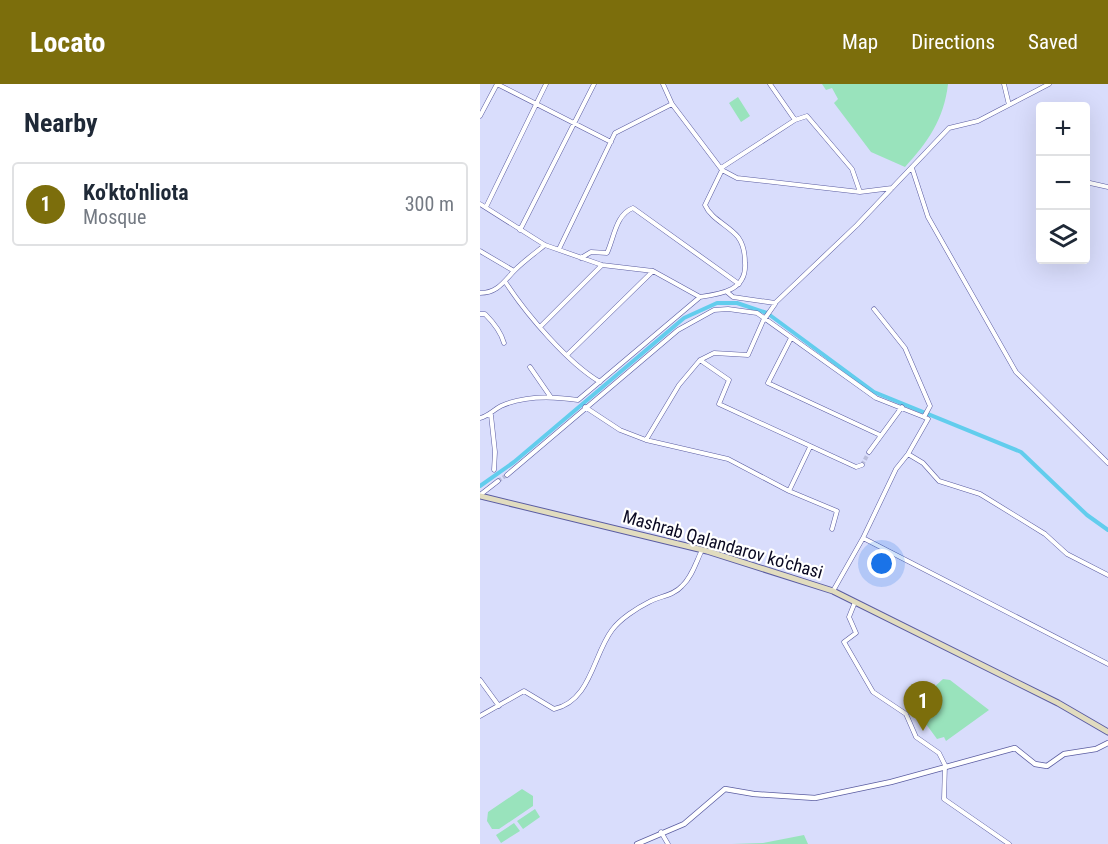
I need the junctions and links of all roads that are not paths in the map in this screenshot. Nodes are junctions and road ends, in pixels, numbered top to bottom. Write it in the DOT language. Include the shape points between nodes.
graph roads {
  1 [pos="497,84"];
  2 [pos="546,84"];
  3 [pos="594,84"];
  4 [pos="663,84"];
  5 [pos="1049,84"];
  6 [pos="773,85"];
  7 [pos="1005,85"];
  8 [pos="536,104"];
  9 [pos="672,104"];
  10 [pos="1009,105"];
  11 [pos="480,116"];
  12 [pos="795,120"];
  13 [pos="574,123"];
  14 [pos="611,142"];
  15 [pos="912,168"];
  16 [pos="721,169"];
  17 [pos="1090,183"];
  18 [pos="893,188"];
  19 [pos="1108,188"];
  20 [pos="860,192"];
  21 [pos="480,204"];
  22 [pos="486,207"];
  23 [pos="520,230"];
  24 [pos="545,245"];
  25 [pos="559,249"];
  26 [pos="480,251"];
  27 [pos="581,258"];
  28 [pos="602,265"];
  29 [pos="514,271"];
  30 [pos="653,271"];
  31 [pos="506,284"];
  32 [pos="739,284"];
  33 [pos="727,292"];
  34 [pos="480,293"];
  35 [pos="700,297"];
  36 [pos="775,304"];
  37 [pos="874,309"];
  38 [pos="480,314"];
  39 [pos="765,317"];
  40 [pos="540,327"];
  41 [pos="791,338"];
  42 [pos="504,343"];
  43 [pos="568,354"];
  44 [pos="700,360"];
  45 [pos="530,367"];
  46 [pos="600,382"];
  47 [pos="550,396"];
  48 [pos="585,407"];
  49 [pos="902,407"];
  50 [pos="490,415"];
  51 [pos="924,416"];
  52 [pos="480,418"];
  53 [pos="880,435"];
  54 [pos="646,440"];
  55 [pos="810,447"];
  56 [pos="868,452"];
  57 [pos="908,454"];
  58 [pos="1108,463"];
  59 [pos="862,465"];
  60 [pos="494,470"];
  61 [pos="507,475"];
  62 [pos="498,481"];
  63 [pos="789,491"];
  64 [pos="480,495"];
  65 [pos="832,529"];
  66 [pos="863,538"];
  67 [pos="702,550"];
  68 [pos="1108,575"];
  69 [pos="833,591"];
  70 [pos="856,602"];
  71 [pos="1108,664"];
  72 [pos="480,680"];
  73 [pos="499,706"];
  74 [pos="480,716"];
  75 [pos="1108,732"];
  76 [pos="1108,743"];
  77 [pos="945,765"];
  78 [pos="661,832"];
  79 [pos="637,844"];
  80 [pos="668,844"];
  81 [pos="1009,844"];
  1 -- 8 [label="street"];
  1 -- 11 [label="street"];
  2 -- 8 [label="street"];
  3 -- 13 [label="street"];
  4 -- 9 [label="street"];
  5 -- 10 [label="street"];
  6 -- 12 [label="street"];
  7 -- 10 [label="street"];
  8 -- 13 [label="street"];
  8 -- 22 [label="street"];
  9 -- 14 [label="street" via="615,133"];
  9 -- 16 [label="street"];
  10 -- 15 [label="street" via="978,121 951,127"];
  12 -- 16 [label="street"];
  12 -- 20 [label="street" via="807,116 852,169"];
  13 -- 14 [label="street"];
  13 -- 23 [label="street"];
  14 -- 25 [label="street"];
  15 -- 18 [label="street"];
  15 -- 58 [label="street" via="928,217 1016,372"];
  16 -- 20 [label="street" via="737,178"];
  16 -- 32 [label="street" via="705,205 739,238 744,249 746,271"];
  17 -- 19 [label="street"];
  18 -- 20 [label="street"];
  18 -- 36 [label="street"];
  21 -- 22 [label="street"];
  22 -- 23 [label="street"];
  23 -- 24 [label="street"];
  24 -- 25 [label="street"];
  24 -- 29 [label="street"];
  25 -- 27 [label="street"];
  26 -- 29 [label="street"];
  27 -- 28 [label="street"];
  27 -- 32 [label="street" via="591,252 607,253 622,215 633,208"];
  28 -- 30 [label="street"];
  28 -- 40 [label="street"];
  29 -- 31 [label="street"];
  30 -- 35 [label="street"];
  30 -- 43 [label="street"];
  31 -- 34 [label="street"];
  31 -- 40 [label="street"];
  32 -- 33 [label="street"];
  33 -- 35 [label="street"];
  33 -- 36 [label="street" via="733,297"];
  35 -- 46 [label="street"];
  36 -- 39 [label="street"];
  37 -- 51 [label="street" via="905,348 930,406"];
  38 -- 42 [label="street" via="486,314"];
  39 -- 41 [label="street"];
  39 -- 44 [label="street" via="748,355 714,353"];
  39 -- 48 [label="street" via="721,309 696,319"];
  40 -- 43 [label="street"];
  41 -- 49 [label="street" via="876,398"];
  41 -- 53 [label="street" via="768,383"];
  43 -- 46 [label="street" via="580,370"];
  44 -- 54 [label="street" via="683,379"];
  44 -- 55 [label="street" via="729,380 720,406"];
  45 -- 47 [label="street"];
  46 -- 47 [label="street" via="578,400"];
  47 -- 50 [label="street" via="500,407"];
  48 -- 54 [label="street" via="620,430"];
  48 -- 61 [label="street"];
  49 -- 51 [label="street"];
  49 -- 53 [label="street"];
  50 -- 52 [label="street"];
  50 -- 60 [label="street"];
  51 -- 57 [label="street" via="928,419"];
  53 -- 56 [label="street"];
  54 -- 63 [label="street" via="728,459"];
  55 -- 59 [label="street" via="856,467"];
  55 -- 63 [label="street"];
  57 -- 66 [label="street" via="896,470"];
  57 -- 68 [label="street" via="923,463 939,481 980,494 1045,534 1067,554"];
  62 -- 64 [label="street"];
  63 -- 65 [label="street" via="837,511"];
  64 -- 67 [label="main road, Mashrab Qalandarov ko'chasi"];
  66 -- 69 [label="street"];
  66 -- 71 [label="street"];
  67 -- 69 [label="main road, Mashrab Qalandarov ko'chasi"];
  67 -- 73 [label="street" via="684,585 644,605 612,631 592,675 569,702 554,709 524,691"];
  69 -- 70 [label="main road, Mashrab Qalandarov ko'chasi"];
  70 -- 75 [label="main road, Mashrab Qalandarov ko'chasi"];
  70 -- 77 [label="street" via="849,617 856,633 844,640 844,645 873,692 906,714 916,737 939,753"];
  72 -- 73 [label="street"];
  73 -- 74 [label="street"];
  76 -- 77 [label="street" via="1064,754 1047,766 1035,764 1015,748"];
  77 -- 78 [label="street" via="891,782 815,798 725,789 684,824"];
  77 -- 81 [label="street" via="942,797"];
  78 -- 79 [label="street"];
  78 -- 80 [label="street"];
}
